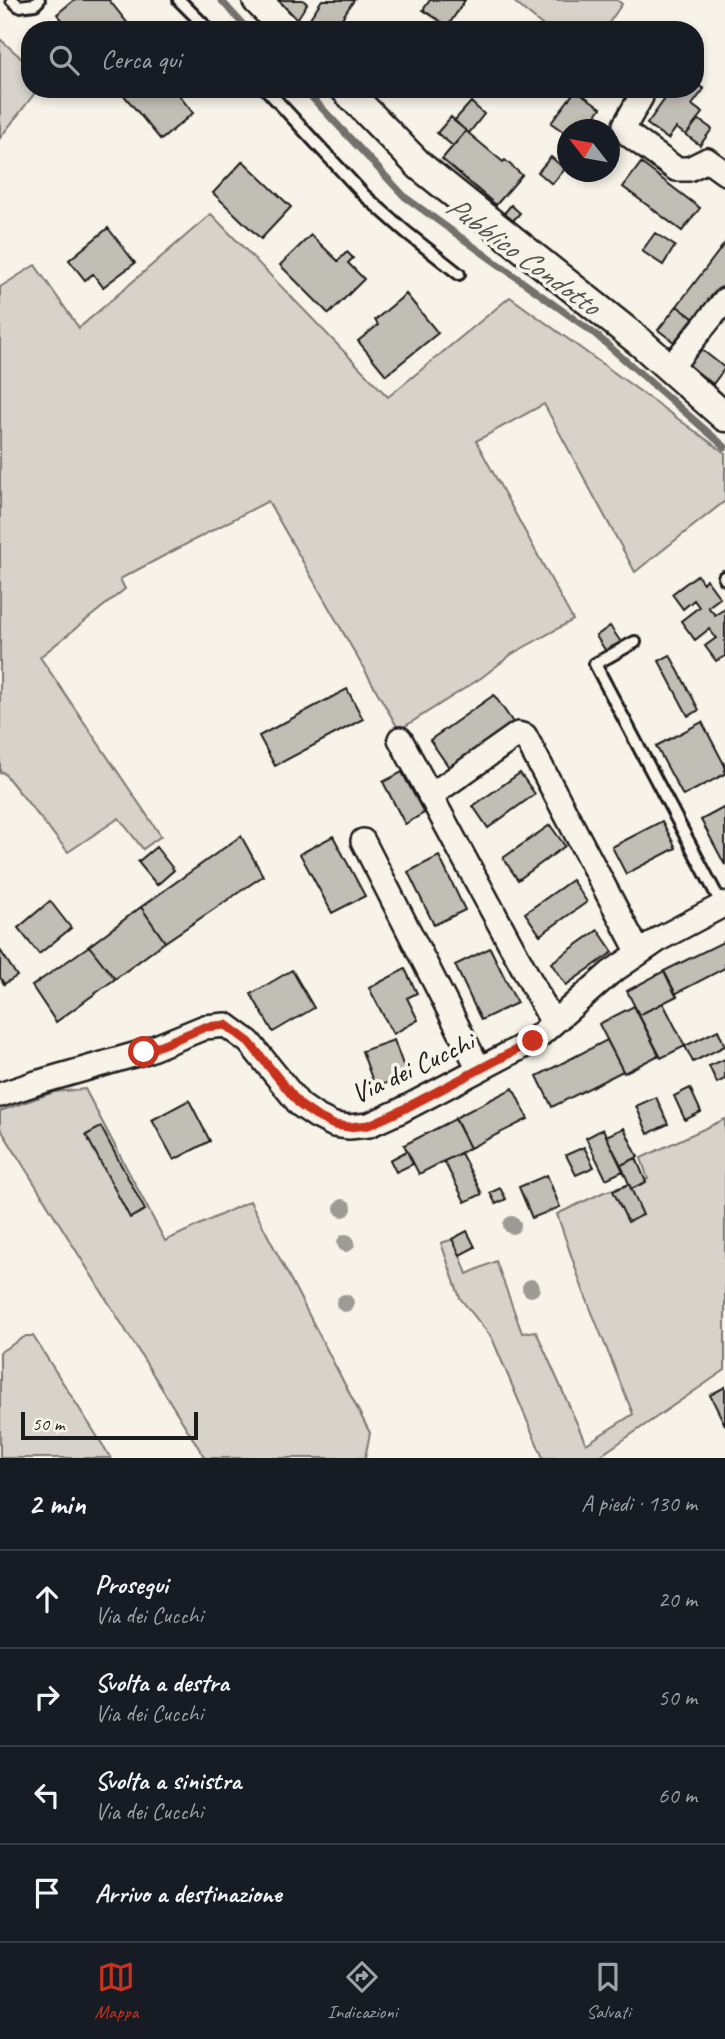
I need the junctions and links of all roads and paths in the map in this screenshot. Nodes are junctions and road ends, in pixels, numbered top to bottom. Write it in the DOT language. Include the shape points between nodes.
graph roads {
  1 [pos="12,0"];
  2 [pos="38,0"];
  3 [pos="179,0"];
  4 [pos="257,0"];
  5 [pos="200,21"];
  6 [pos="277,21"];
  7 [pos="274,98"];
  8 [pos="354,98"];
  9 [pos="641,98"];
  10 [pos="725,173"];
  11 [pos="460,274"];
  12 [pos="725,300"];
  13 [pos="670,368"];
  14 [pos="725,417"];
  15 [pos="635,642"];
  16 [pos="400,739"];
  17 [pos="430,796"];
  18 [pos="363,841"];
  19 [pos="723,905"];
  20 [pos="639,953"];
  21 [pos="552,1023"];
  22 [pos="479,1069"];
  23 [pos="0,1095"];
  1 -- 2 [label="lane" via="19,6"];
  3 -- 5 [label="lane"];
  4 -- 6 [label="street"];
  7 -- 11 [label="lane" via="363,195"];
  8 -- 13 [label="street" via="420,166"];
  9 -- 10 [label="street" via="625,125 629,135 676,169 689,169 707,160"];
  12 -- 13 [label="street"];
  13 -- 14 [label="street"];
  15 -- 19 [label="lane" via="595,664"];
  16 -- 17 [label="street"];
  17 -- 20 [label="street" via="517,734 525,736"];
  17 -- 21 [label="street"];
  18 -- 22 [label="street"];
  19 -- 20 [label="street, Via dei Cucchi"];
  20 -- 21 [label="street, Via dei Cucchi"];
  21 -- 22 [label="street, Via dei Cucchi" via="533,1041"];
  22 -- 23 [label="street, Via dei Cucchi" via="369,1125 334,1125 300,1105 249,1042 226,1025 205,1027 144,1052"];
}
